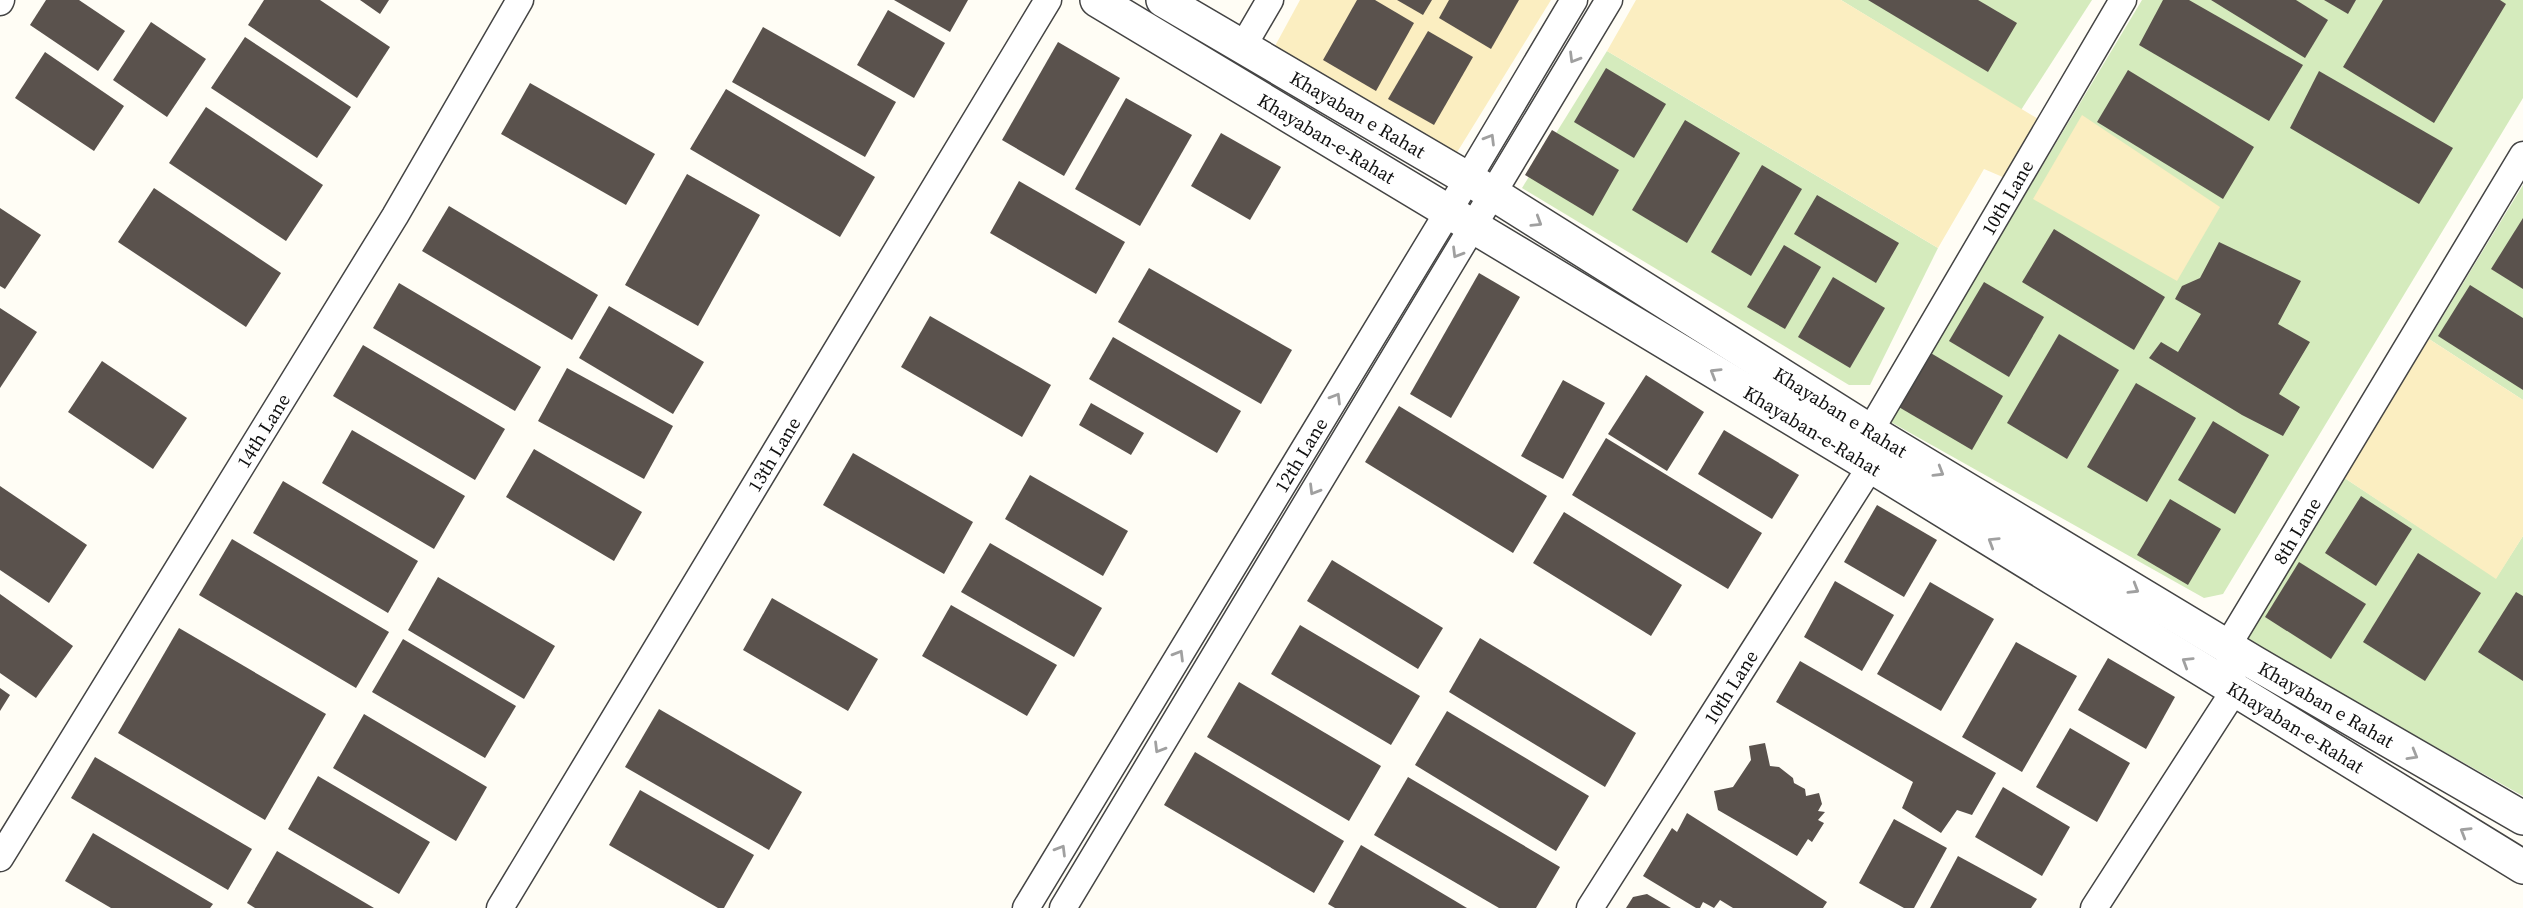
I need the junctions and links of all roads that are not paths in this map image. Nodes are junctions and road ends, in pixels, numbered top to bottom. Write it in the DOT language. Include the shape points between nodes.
graph roads {
  1 [pos="520,0"];
  2 [pos="1048,0"];
  3 [pos="1097,0"];
  4 [pos="1163,0"];
  5 [pos="1270,0"];
  6 [pos="1574,0"];
  7 [pos="1609,0"];
  8 [pos="2123,0"];
  9 [pos="1242,48"];
  10 [pos="2523,155"];
  11 [pos="1479,187"];
  12 [pos="1461,219"];
  13 [pos="1870,430"];
  14 [pos="1871,466"];
  15 [pos="2228,645"];
  16 [pos="2234,691"];
  17 [pos="2523,818"];
  18 [pos="0,858"];
  19 [pos="2523,867"];
  20 [pos="500,908"];
  21 [pos="1026,908"];
  22 [pos="1063,908"];
  23 [pos="1590,908"];
  24 [pos="2094,908"];
  1 -- 18 [label="street, 14th Lane" via="395,216"];
  2 -- 20 [label="street, 13th Lane"];
  3 -- 12 [label="street, Khayaban-e-Rahat"];
  4 -- 9 [label="street, Khayaban e Rahat"];
  5 -- 9 [label="street"];
  11 -- 6 [label="street, 12th Lane, one-way"];
  7 -- 11 [label="street, 12th Lane, one-way"];
  8 -- 13 [label="street, 10th Lane"];
  9 -- 11 [label="street, Khayaban e Rahat"];
  10 -- 15 [label="street, 8th Lane"];
  11 -- 12 [label="street, 12th Lane"];
  11 -- 13 [label="street, Khayaban e Rahat, one-way"];
  14 -- 12 [label="street, Khayaban-e-Rahat, one-way"];
  21 -- 12 [label="street, 12th Lane, one-way"];
  12 -- 22 [label="street, 12th Lane, one-way"];
  13 -- 15 [label="street, Khayaban e Rahat, one-way"];
  16 -- 14 [label="street, Khayaban-e-Rahat, one-way"];
  14 -- 23 [label="street, 10th Lane"];
  15 -- 16 [label="street"];
  15 -- 17 [label="street, Khayaban e Rahat, one-way"];
  19 -- 16 [label="street, Khayaban-e-Rahat, one-way"];
  16 -- 24 [label="street"];
}
